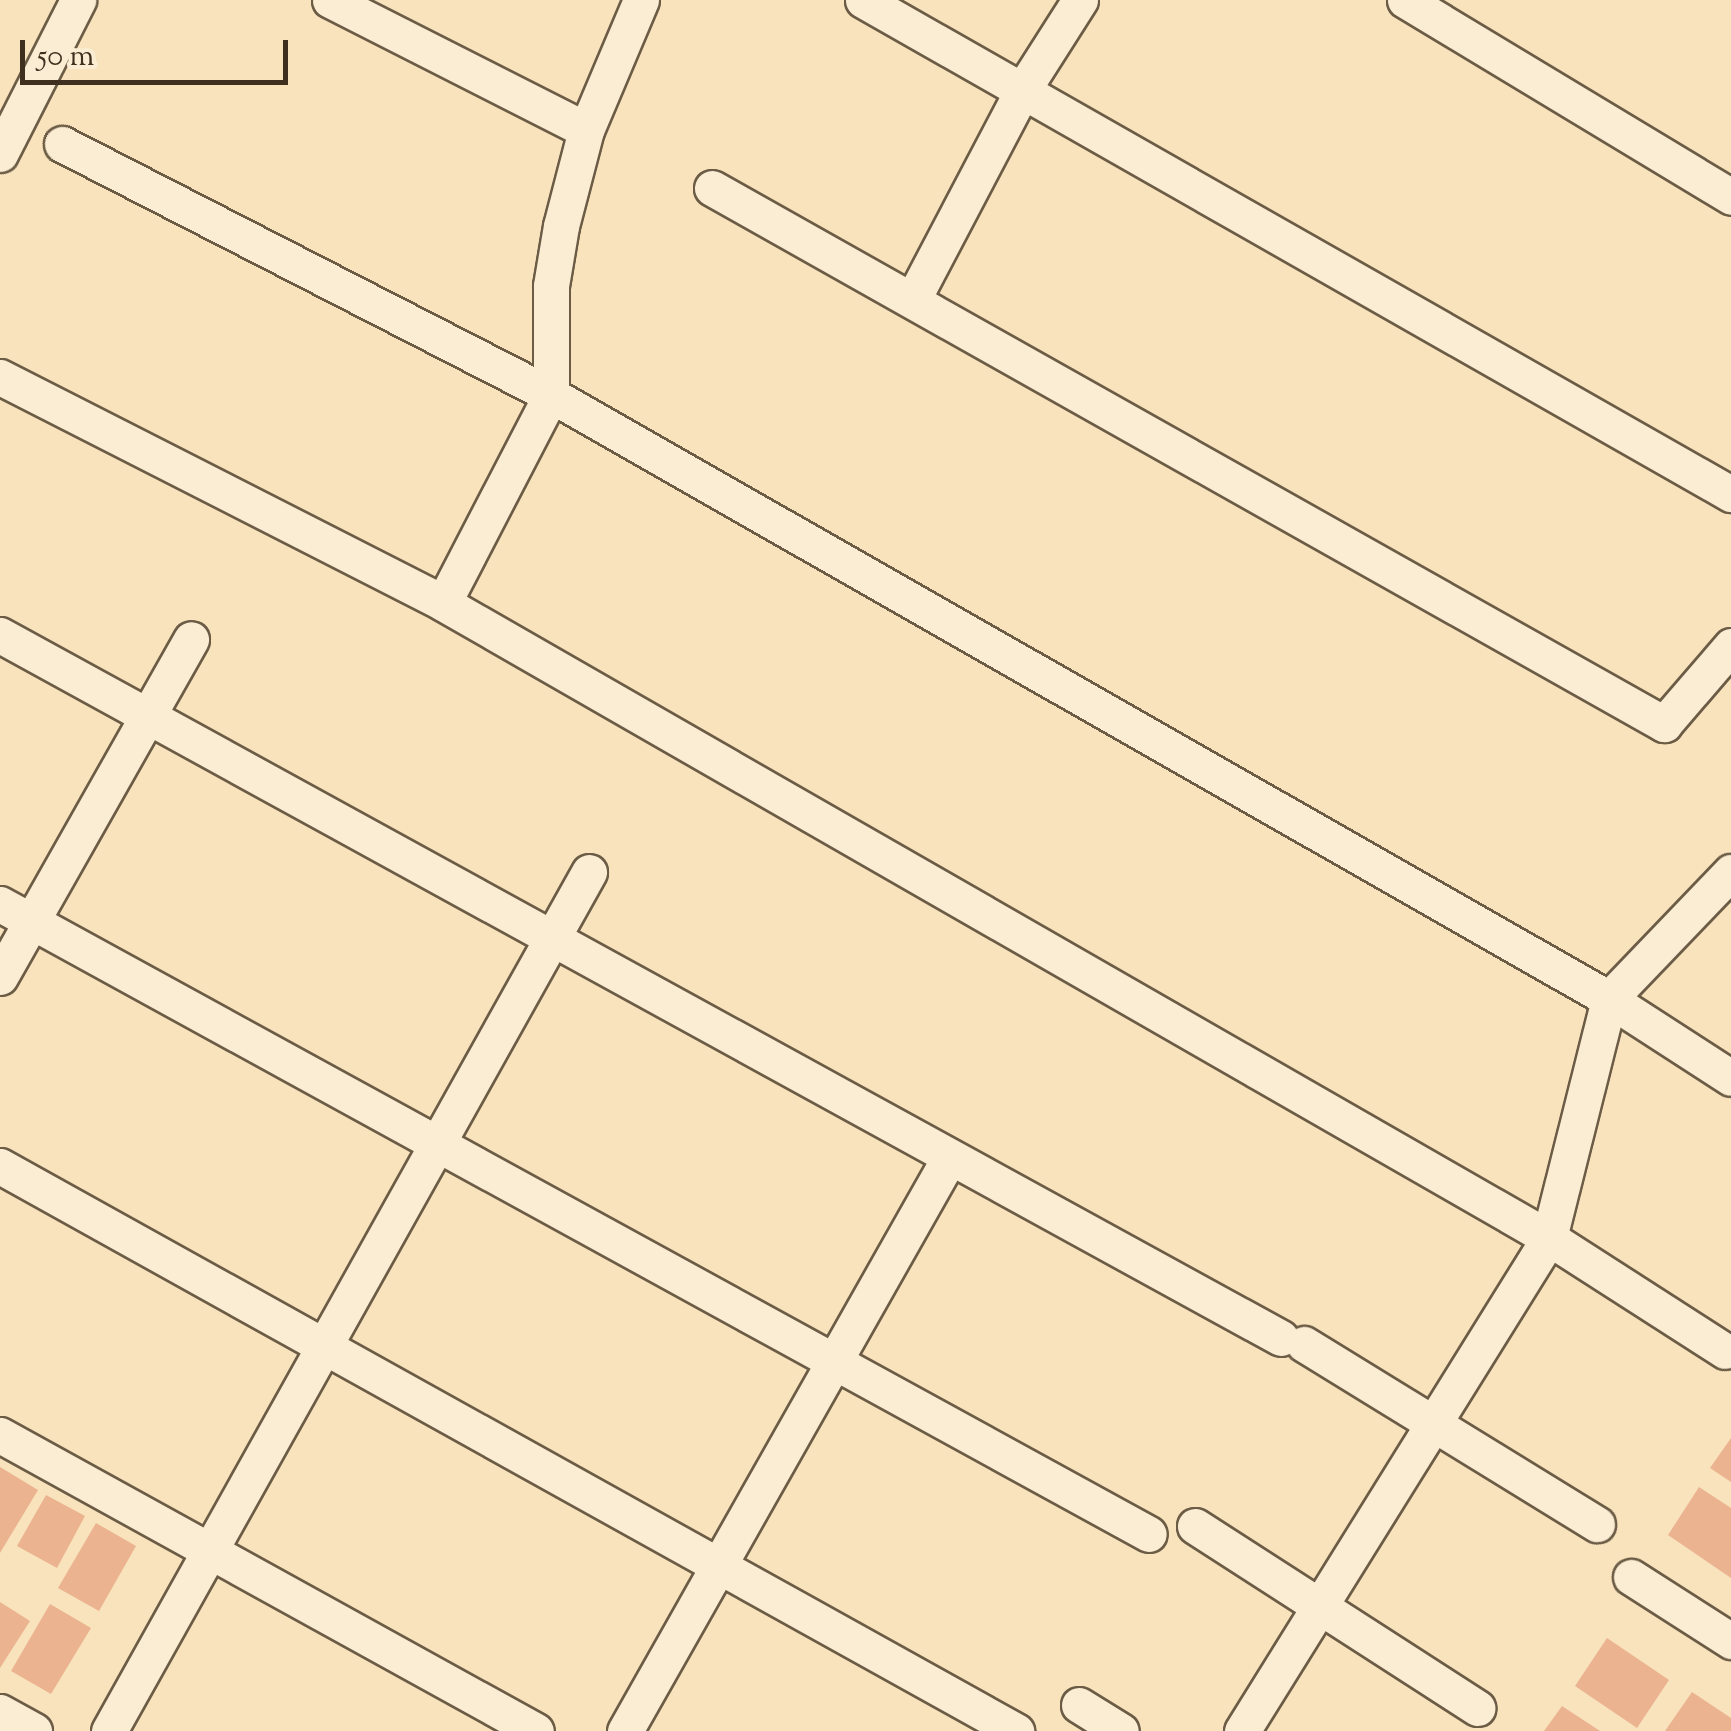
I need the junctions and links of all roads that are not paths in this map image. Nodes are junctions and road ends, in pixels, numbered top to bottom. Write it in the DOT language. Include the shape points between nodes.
graph roads {
  1 [pos="78,0"];
  2 [pos="330,0"];
  3 [pos="641,0"];
  4 [pos="862,0"];
  5 [pos="1080,0"];
  6 [pos="1404,0"];
  7 [pos="1022,91"];
  8 [pos="586,130"];
  9 [pos="62,144"];
  10 [pos="0,154"];
  11 [pos="712,188"];
  12 [pos="1731,197"];
  13 [pos="913,299"];
  14 [pos="0,377"];
  15 [pos="551,395"];
  16 [pos="1731,494"];
  17 [pos="443,603"];
  18 [pos="0,634"];
  19 [pos="191,639"];
  20 [pos="1731,646"];
  21 [pos="148,715"];
  22 [pos="589,872"];
  23 [pos="1731,872"];
  24 [pos="0,904"];
  25 [pos="32,921"];
  26 [pos="553,935"];
  27 [pos="0,977"];
  28 [pos="1609,1000"];
  29 [pos="1731,1078"];
  30 [pos="439,1139"];
  31 [pos="948,1160"];
  32 [pos="0,1166"];
  33 [pos="1549,1238"];
  34 [pos="321,1350"];
  35 [pos="1725,1351"];
  36 [pos="835,1359"];
  37 [pos="1435,1423"];
  38 [pos="0,1435"];
  39 [pos="1597,1524"];
  40 [pos="1195,1526"];
  41 [pos="1149,1534"];
  42 [pos="208,1553"];
  43 [pos="721,1562"];
  44 [pos="1631,1577"];
  45 [pos="1322,1608"];
  46 [pos="1731,1642"];
  47 [pos="1078,1705"];
  48 [pos="1476,1708"];
  49 [pos="0,1712"];
  50 [pos="34,1731"];
  51 [pos="109,1731"];
  52 [pos="536,1731"];
  53 [pos="625,1731"];
  54 [pos="1016,1731"];
  55 [pos="1120,1731"];
  56 [pos="1242,1731"];
  1 -- 10 [label="street"];
  2 -- 8 [label="street"];
  3 -- 8 [label="street"];
  4 -- 7 [label="street"];
  5 -- 7 [label="street"];
  6 -- 12 [label="street"];
  7 -- 13 [label="street"];
  7 -- 16 [label="street"];
  8 -- 15 [label="street" via="551,286"];
  9 -- 15 [label="street"];
  11 -- 13 [label="street"];
  13 -- 20 [label="street" via="1664,724"];
  14 -- 17 [label="street"];
  15 -- 17 [label="street"];
  15 -- 28 [label="street"];
  17 -- 33 [label="street"];
  18 -- 21 [label="street"];
  19 -- 21 [label="street"];
  21 -- 25 [label="street"];
  21 -- 26 [label="street"];
  22 -- 26 [label="street"];
  23 -- 28 [label="street"];
  24 -- 25 [label="street"];
  25 -- 27 [label="street"];
  25 -- 30 [label="street"];
  26 -- 30 [label="street"];
  26 -- 31 [label="street"];
  28 -- 29 [label="street"];
  28 -- 33 [label="street"];
  30 -- 34 [label="street"];
  30 -- 36 [label="street"];
  31 -- 36 [label="street"];
  31 -- 37 [label="street"];
  32 -- 34 [label="street"];
  33 -- 35 [label="street"];
  33 -- 37 [label="street"];
  34 -- 42 [label="street"];
  34 -- 43 [label="street"];
  36 -- 41 [label="street"];
  36 -- 43 [label="street"];
  37 -- 39 [label="street"];
  37 -- 45 [label="street"];
  38 -- 42 [label="street"];
  40 -- 45 [label="street"];
  42 -- 51 [label="street"];
  42 -- 52 [label="street"];
  43 -- 53 [label="street"];
  43 -- 54 [label="street"];
  44 -- 46 [label="street"];
  45 -- 48 [label="street"];
  45 -- 56 [label="street"];
  47 -- 55 [label="street"];
  49 -- 50 [label="street"];
}
